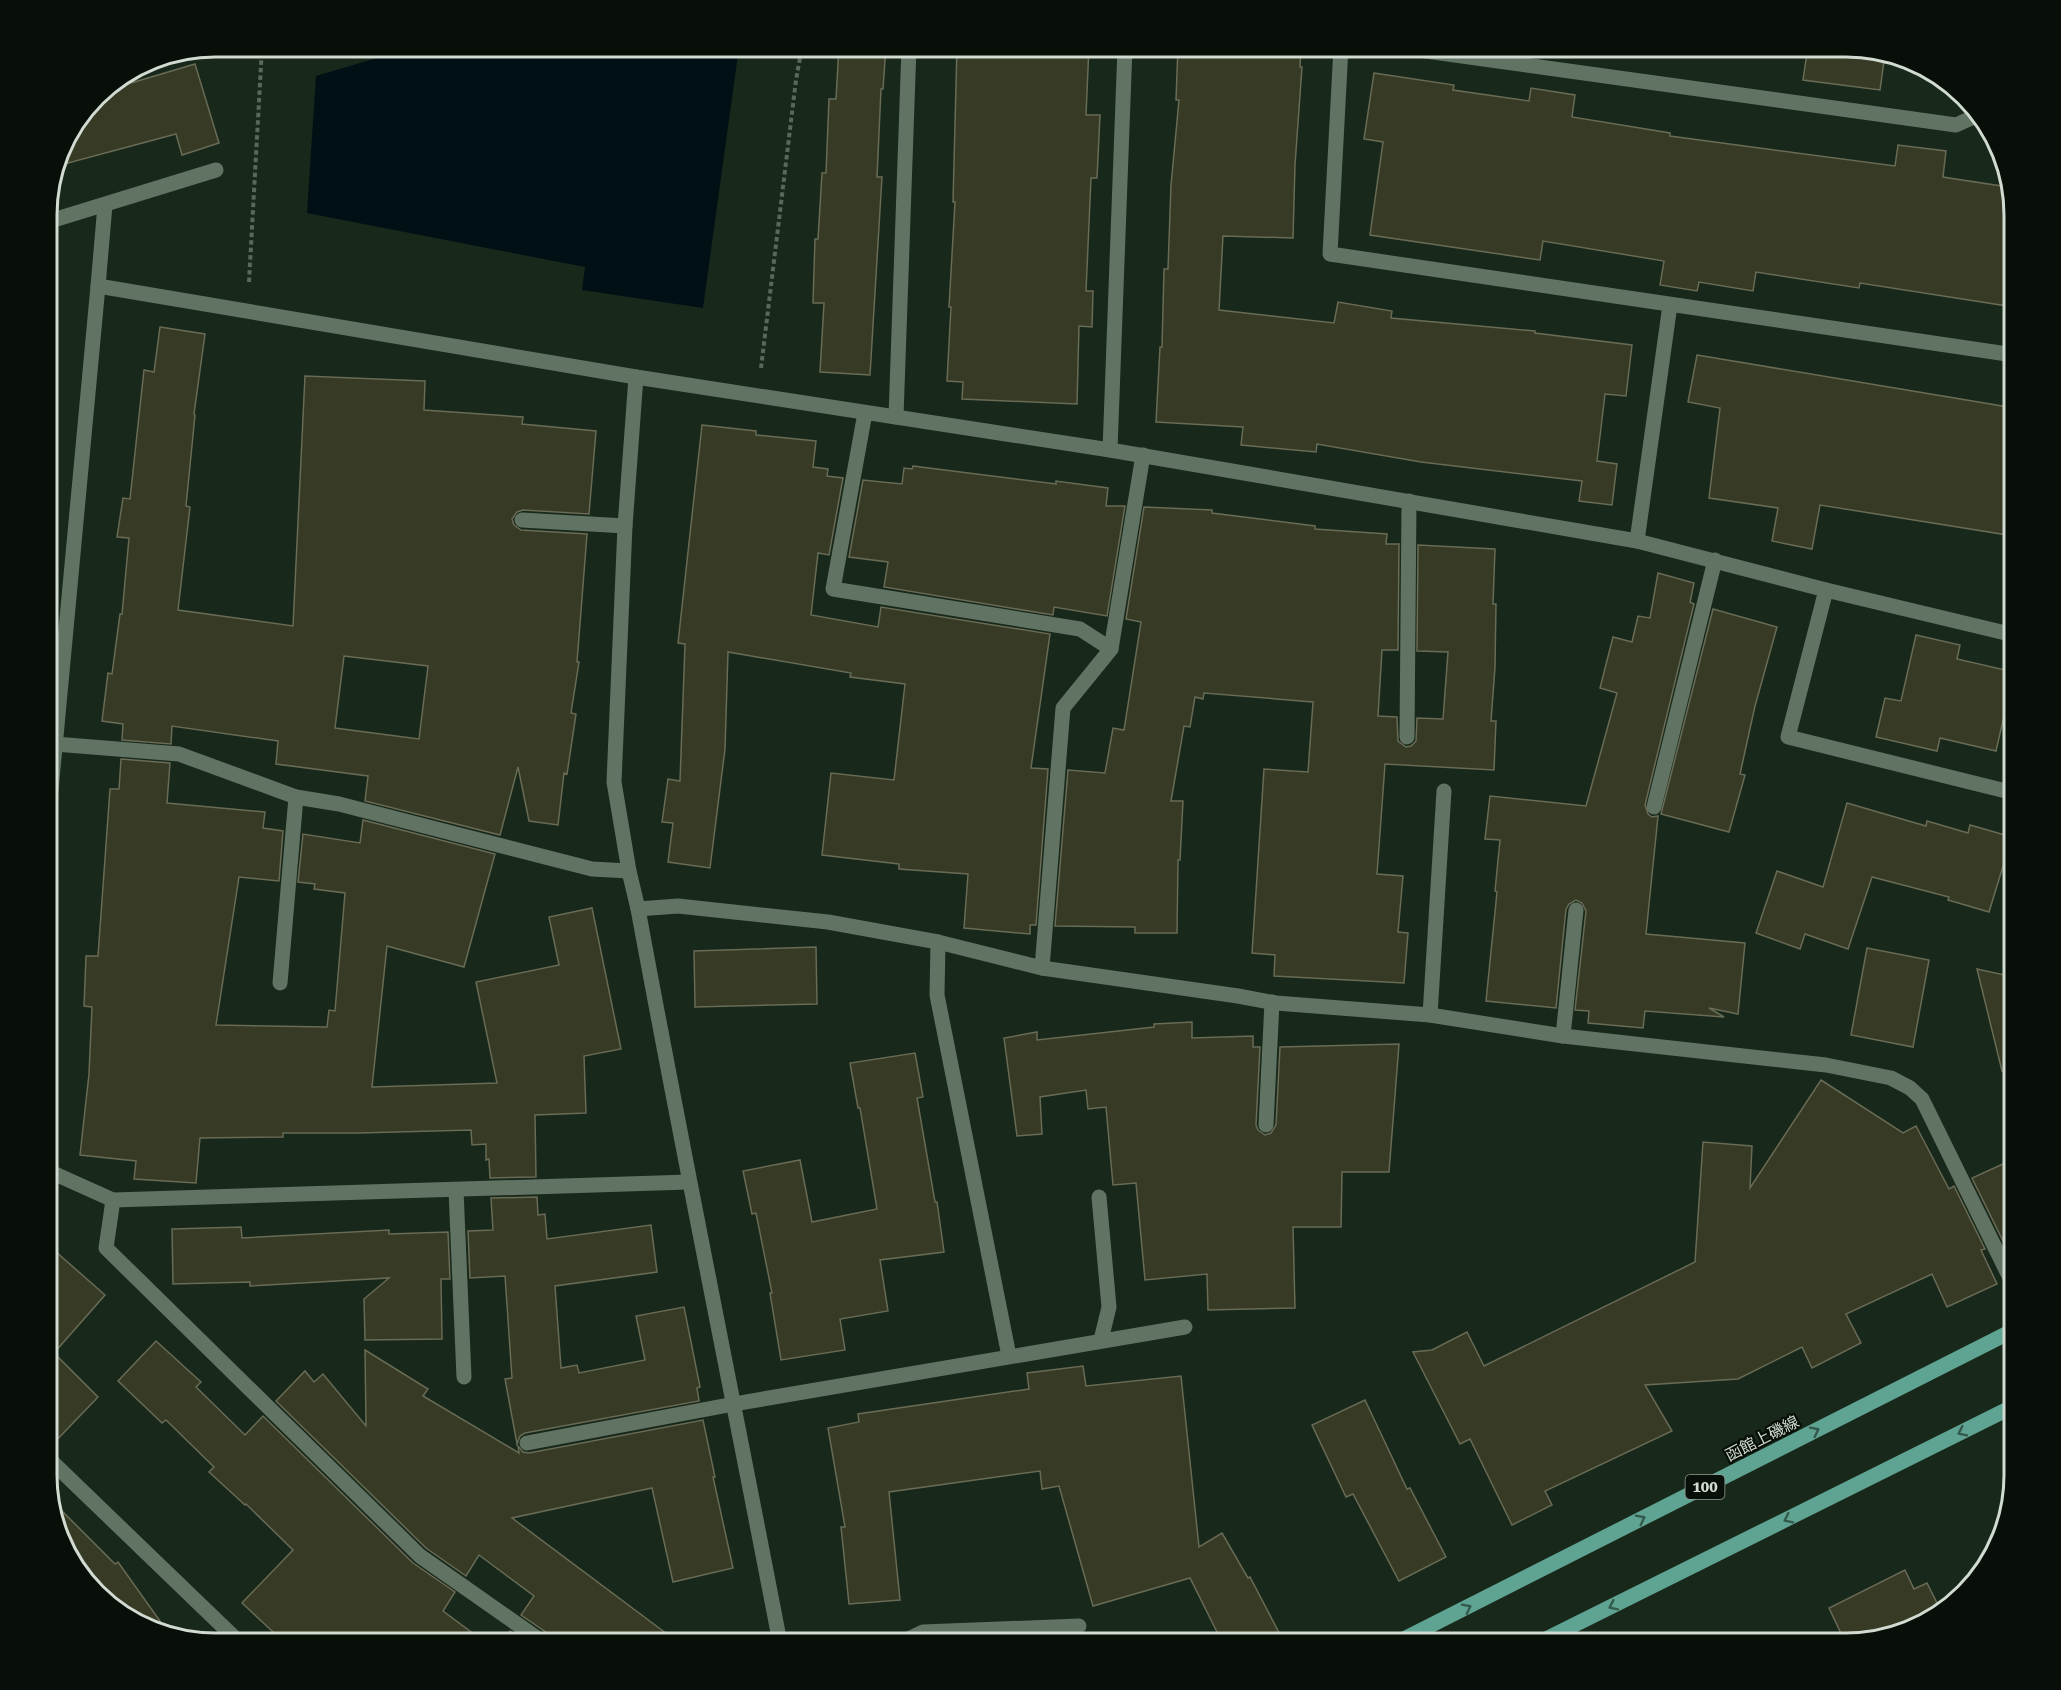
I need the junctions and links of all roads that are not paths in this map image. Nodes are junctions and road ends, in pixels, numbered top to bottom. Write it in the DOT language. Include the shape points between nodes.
graph roads {
  1 [pos="909,57"];
  2 [pos="1125,57"];
  3 [pos="1340,57"];
  4 [pos="1475,57"];
  5 [pos="1971,118"];
  6 [pos="216,170"];
  7 [pos="105,205"];
  8 [pos="57,219"];
  9 [pos="98,286"];
  10 [pos="1670,305"];
  11 [pos="2004,354"];
  12 [pos="636,377"];
  13 [pos="865,413"];
  14 [pos="896,417"];
  15 [pos="1110,450"];
  16 [pos="1143,455"];
  17 [pos="1409,501"];
  18 [pos="522,520"];
  19 [pos="625,526"];
  20 [pos="1637,541"];
  21 [pos="1715,560"];
  22 [pos="1826,590"];
  23 [pos="2004,633"];
  24 [pos="1111,649"];
  25 [pos="57,723"];
  26 [pos="1407,736"];
  27 [pos="57,744"];
  28 [pos="1444,791"];
  29 [pos="2004,791"];
  30 [pos="296,797"];
  31 [pos="1654,807"];
  32 [pos="629,871"];
  33 [pos="638,909"];
  34 [pos="1576,910"];
  35 [pos="939,942"];
  36 [pos="1042,968"];
  37 [pos="280,983"];
  38 [pos="1272,1002"];
  39 [pos="1430,1015"];
  40 [pos="1563,1036"];
  41 [pos="1266,1125"];
  42 [pos="57,1175"];
  43 [pos="688,1182"];
  44 [pos="456,1190"];
  45 [pos="1100,1197"];
  46 [pos="113,1200"];
  47 [pos="2004,1266"];
  48 [pos="1185,1327"];
  49 [pos="2004,1335"];
  50 [pos="1101,1340"];
  51 [pos="1009,1356"];
  52 [pos="465,1377"];
  53 [pos="734,1404"];
  54 [pos="2004,1411"];
  55 [pos="527,1443"];
  56 [pos="57,1467"];
  57 [pos="1079,1626"];
  58 [pos="229,1633"];
  59 [pos="528,1633"];
  60 [pos="778,1633"];
  61 [pos="921,1633"];
  62 [pos="1418,1633"];
  63 [pos="1560,1633"];
  1 -- 14 [label="street"];
  2 -- 15 [label="street"];
  3 -- 10 [label="street" via="1330,254"];
  4 -- 5 [label="street" via="1956,125"];
  6 -- 7 [label="street"];
  7 -- 8 [label="street"];
  7 -- 9 [label="street"];
  9 -- 12 [label="street"];
  9 -- 25 [label="street"];
  10 -- 11 [label="street"];
  10 -- 20 [label="street"];
  12 -- 13 [label="street"];
  12 -- 19 [label="street"];
  13 -- 14 [label="street"];
  13 -- 24 [label="street" via="833,589 1080,629"];
  14 -- 15 [label="street"];
  15 -- 16 [label="street"];
  16 -- 17 [label="street"];
  16 -- 24 [label="street"];
  17 -- 20 [label="street"];
  17 -- 26 [label="street"];
  18 -- 19 [label="street"];
  19 -- 32 [label="street" via="614,782"];
  20 -- 21 [label="street"];
  21 -- 22 [label="street"];
  21 -- 31 [label="street"];
  22 -- 23 [label="street"];
  22 -- 29 [label="street" via="1788,737"];
  24 -- 36 [label="street" via="1063,708"];
  27 -- 30 [label="street" via="179,754"];
  28 -- 39 [label="street"];
  30 -- 32 [label="street" via="339,804 592,869"];
  30 -- 37 [label="street"];
  32 -- 33 [label="street"];
  33 -- 35 [label="street" via="678,906 828,922"];
  33 -- 43 [label="street"];
  34 -- 40 [label="street"];
  35 -- 36 [label="street"];
  35 -- 51 [label="street" via="937,995"];
  36 -- 38 [label="street"];
  38 -- 39 [label="street"];
  38 -- 41 [label="street"];
  39 -- 40 [label="street"];
  40 -- 47 [label="street" via="1826,1065 1891,1078 1911,1088 1922,1099"];
  42 -- 46 [label="street"];
  43 -- 44 [label="street"];
  43 -- 53 [label="street"];
  44 -- 46 [label="street"];
  44 -- 52 [label="street"];
  45 -- 50 [label="street" via="1109,1307"];
  46 -- 59 [label="street" via="106,1248 420,1556"];
  48 -- 50 [label="street"];
  62 -- 49 [label="main road, 函館上磯線 / 100, one-way"];
  50 -- 51 [label="street"];
  51 -- 53 [label="street"];
  53 -- 55 [label="street"];
  53 -- 60 [label="street"];
  54 -- 63 [label="main road, one-way"];
  56 -- 58 [label="street"];
  57 -- 61 [label="street"];
}
